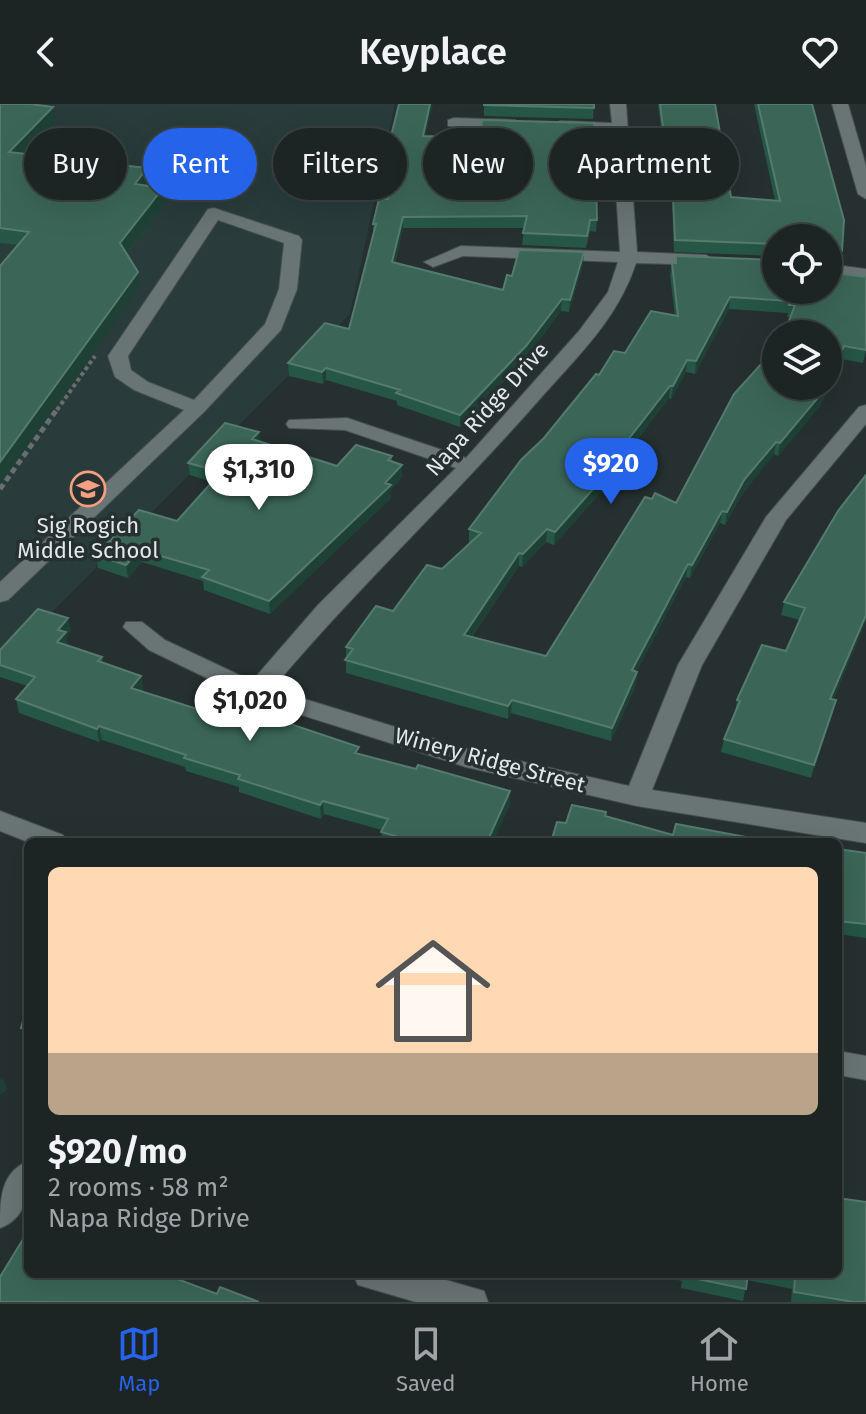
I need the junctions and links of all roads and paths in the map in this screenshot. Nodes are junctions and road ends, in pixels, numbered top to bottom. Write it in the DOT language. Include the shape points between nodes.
graph roads {
  1 [pos="618,104"];
  2 [pos="840,104"];
  3 [pos="454,123"];
  4 [pos="620,128"];
  5 [pos="866,194"];
  6 [pos="625,200"];
  7 [pos="629,257"];
  8 [pos="723,260"];
  9 [pos="433,262"];
  10 [pos="842,271"];
  11 [pos="866,274"];
  12 [pos="197,408"];
  13 [pos="866,411"];
  14 [pos="296,424"];
  15 [pos="470,466"];
  16 [pos="0,595"];
  17 [pos="134,627"];
  18 [pos="256,692"];
  19 [pos="637,797"];
  20 [pos="0,821"];
  21 [pos="866,833"];
  22 [pos="44,838"];
  23 [pos="842,1064"];
  24 [pos="866,1068"];
  25 [pos="24,1181"];
  26 [pos="0,1214"];
  27 [pos="384,1278"];
  28 [pos="472,1302"];
  1 -- 4 [label="street, Napa Ridge Drive"];
  2 -- 5 [label="street"];
  3 -- 4 [label="street"];
  6 -- 7 [label="street, Napa Ridge Drive"];
  7 -- 8 [label="street"];
  7 -- 9 [label="street" via="461,251"];
  7 -- 15 [label="street, Napa Ridge Drive" via="617,293 604,311"];
  10 -- 11 [label="street"];
  12 -- 12 [label="street" via="274,326 288,289 293,240 214,213 118,356 122,373 132,380"];
  12 -- 16 [label="street"];
  13 -- 19 [label="street" via="777,517 690,665"];
  14 -- 15 [label="street" via="347,424"];
  15 -- 18 [label="street, Napa Ridge Drive" via="326,610"];
  17 -- 18 [label="street, Winery Ridge Street" via="157,645"];
  18 -- 19 [label="street, Winery Ridge Street" via="466,758"];
  19 -- 21 [label="street, Winery Ridge Street"];
  20 -- 22 [label="street"];
  23 -- 24 [label="street"];
  25 -- 26 [label="street"];
  27 -- 28 [label="street"];
}
